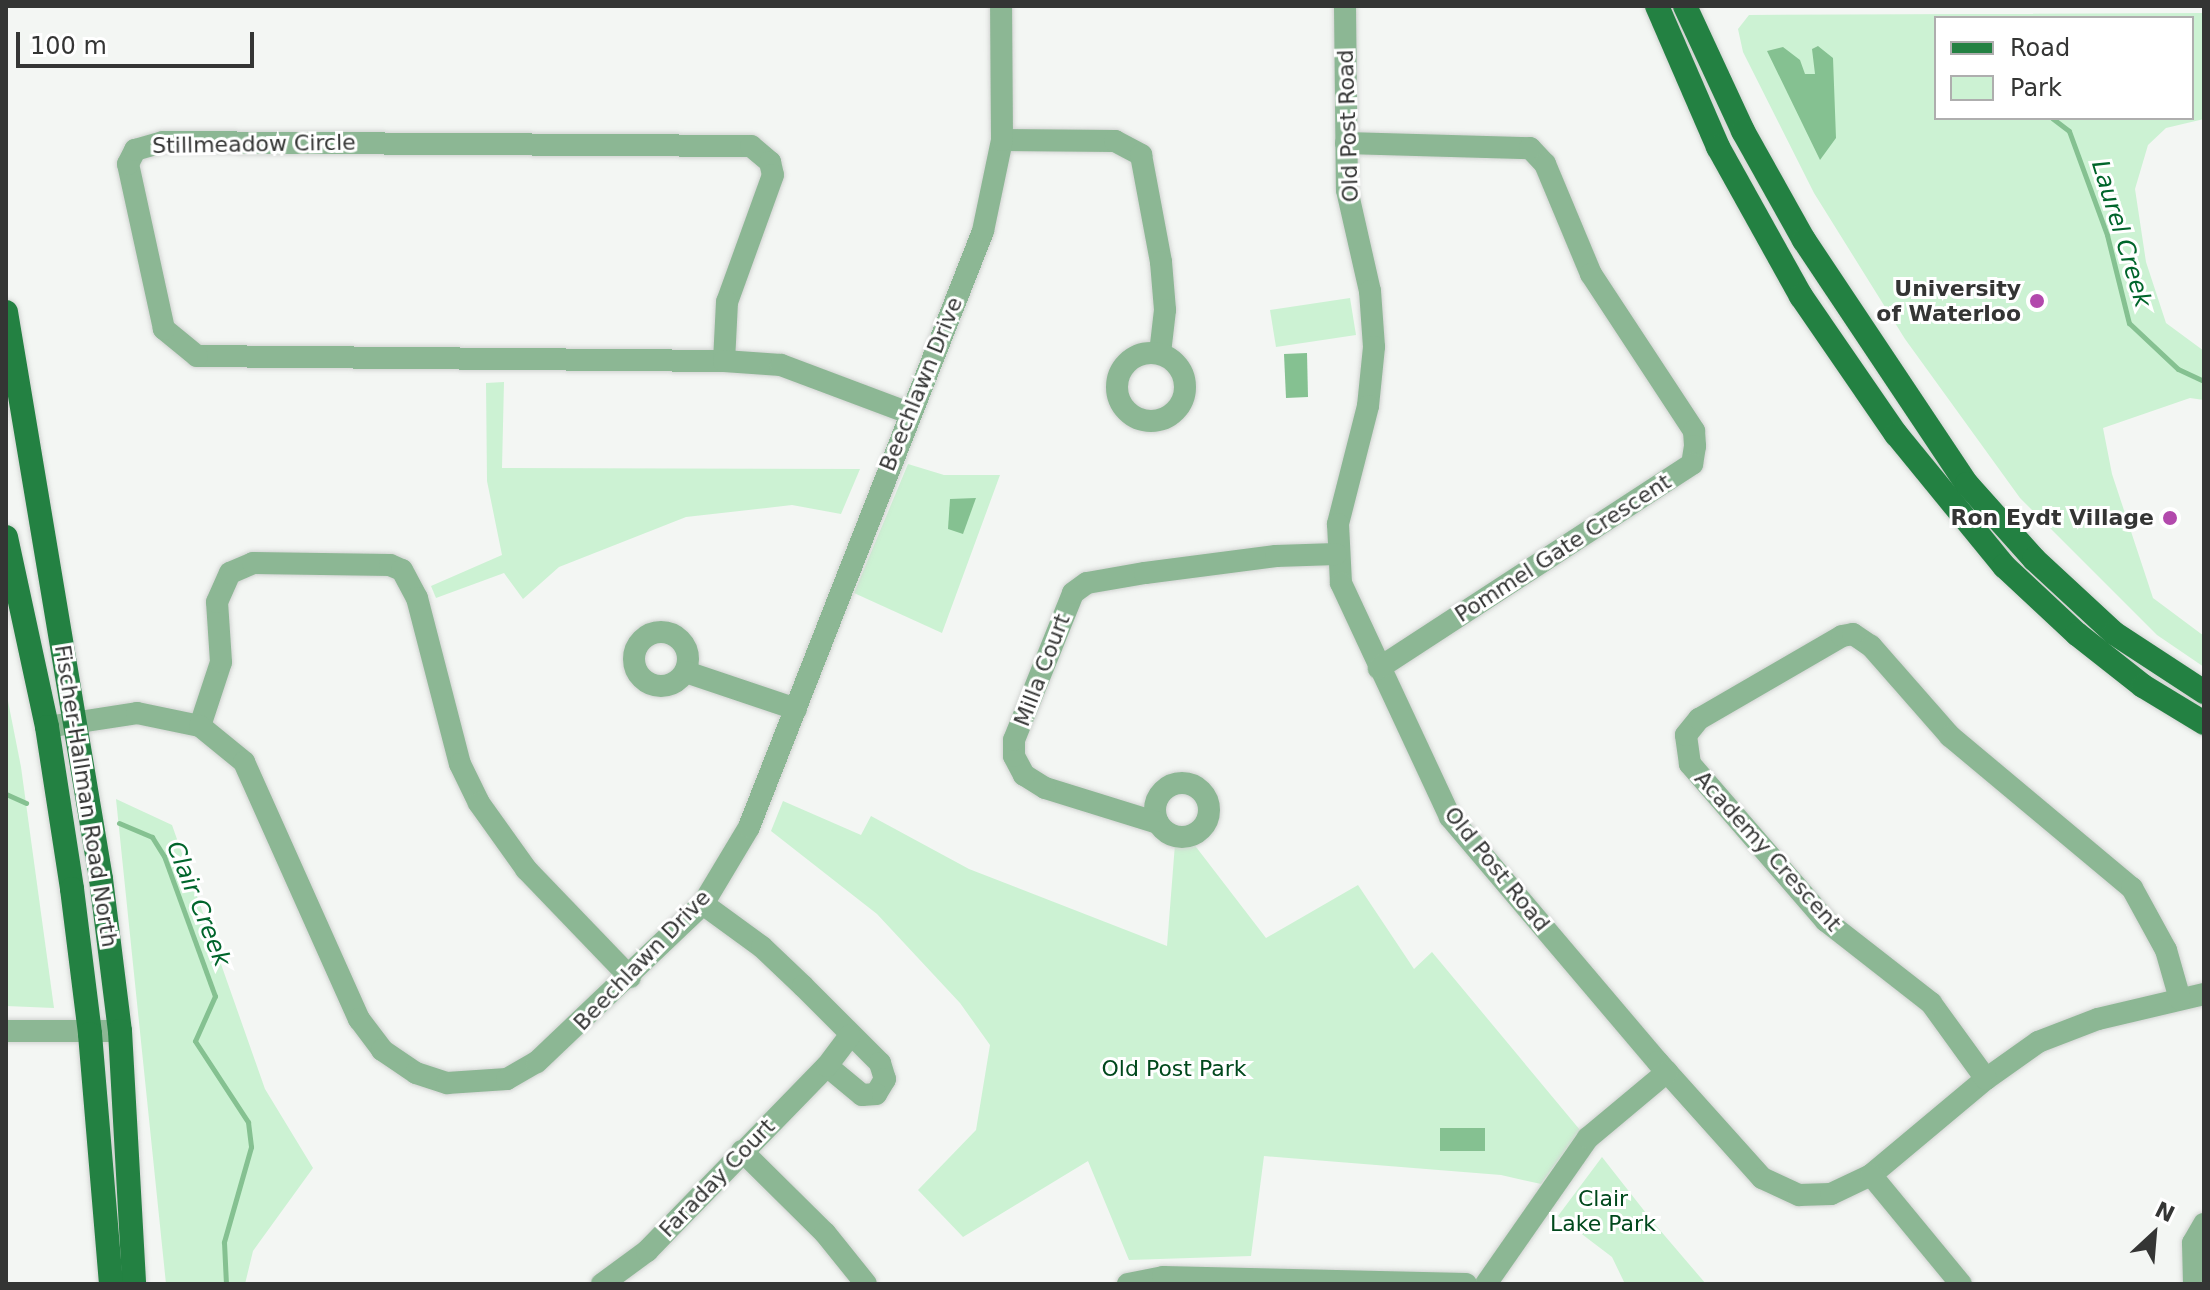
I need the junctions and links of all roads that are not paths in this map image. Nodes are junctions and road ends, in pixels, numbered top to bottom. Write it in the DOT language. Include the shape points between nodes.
graph roads {
  1 [pos="1001,6"];
  2 [pos="1345,6"];
  3 [pos="1657,6"];
  4 [pos="1685,6"];
  5 [pos="1002,140"];
  6 [pos="1346,143"];
  7 [pos="6,312"];
  8 [pos="1160,353"];
  9 [pos="724,361"];
  10 [pos="909,413"];
  11 [pos="6,537"];
  12 [pos="1336,554"];
  13 [pos="1379,668"];
  14 [pos="686,672"];
  15 [pos="2204,692"];
  16 [pos="796,709"];
  17 [pos="75,721"];
  18 [pos="2204,723"];
  19 [pos="200,726"];
  20 [pos="47,727"];
  21 [pos="1158,823"];
  22 [pos="703,904"];
  23 [pos="630,977"];
  24 [pos="2204,994"];
  25 [pos="2180,999"];
  26 [pos="6,1031"];
  27 [pos="120,1031"];
  28 [pos="90,1034"];
  29 [pos="850,1036"];
  30 [pos="827,1066"];
  31 [pos="1667,1072"];
  32 [pos="1986,1079"];
  33 [pos="742,1151"];
  34 [pos="1871,1175"];
  35 [pos="2204,1224"];
  36 [pos="111,1284"];
  37 [pos="134,1284"];
  38 [pos="602,1284"];
  39 [pos="866,1284"];
  40 [pos="1128,1284"];
  41 [pos="1466,1284"];
  42 [pos="1486,1284"];
  43 [pos="1961,1284"];
  44 [pos="2194,1284"];
  1 -- 5 [label="street, Beechlawn Drive"];
  2 -- 6 [label="street, Old Post Road"];
  3 -- 18 [label="main road" via="1718,147 1801,296 1896,434 2014,576 2110,660"];
  4 -- 15 [label="main road" via="1743,131 1804,240 1967,484 2034,559 2114,633"];
  5 -- 8 [label="street" via="1115,141 1141,155 1161,262 1165,310"];
  5 -- 10 [label="street, Beechlawn Drive" via="983,231"];
  6 -- 12 [label="street, Old Post Road" via="1347,190 1370,291 1374,347 1368,406 1338,524"];
  6 -- 13 [label="street, Pommel Gate Crescent" via="1530,148 1545,164 1591,274 1694,431 1695,446 1692,464"];
  7 -- 17 [label="main road, Fischer-Hallman Road North"];
  9 -- 9 [label="street, Stillmeadow Circle" via="727,302 773,175 770,162 751,146 163,142 135,150 128,164 164,329 197,356"];
  9 -- 10 [label="street, Stillmeadow Circle" via="781,365"];
  10 -- 16 [label="street, Beechlawn Drive"];
  11 -- 20 [label="main road, Fischer-Hallman Road North"];
  12 -- 13 [label="street, Old Post Road" via="1347,603"];
  12 -- 21 [label="street, Milla Court" via="1276,556 1130,576 1087,583 1073,593 1014,740 1018,767 1045,788"];
  13 -- 31 [label="street, Old Post Road" via="1450,817"];
  14 -- 16 [label="street"];
  16 -- 22 [label="street, Beechlawn Drive" via="740,847"];
  17 -- 19 [label="street, Beechlawn Drive" via="137,713"];
  17 -- 20 [label="street, Beechlawn Drive"];
  17 -- 27 [label="main road, Fischer-Hallman Road North"];
  19 -- 23 [label="street, Beechlawn Drive" via="244,762 359,1019 382,1050 416,1073 447,1083 507,1079 547,1054"];
  19 -- 23 [label="street" via="221,662 217,602 230,573 253,563 390,565 402,570 417,598 460,764 479,803 526,869"];
  20 -- 28 [label="main road, Fischer-Hallman Road North"];
  22 -- 23 [label="street, Beechlawn Drive"];
  22 -- 29 [label="street" via="762,947"];
  24 -- 25 [label="street, Old Post Road"];
  25 -- 32 [label="street, Old Post Road" via="2098,1019 2038,1042"];
  25 -- 32 [label="street, Academy Crescent" via="2166,950 2132,888 1950,736 1871,646 1853,634 1842,636 1699,719 1686,735 1690,764 1826,921 1931,1003"];
  26 -- 28 [label="street"];
  27 -- 28 [label="street"];
  27 -- 37 [label="main road, Fischer-Hallman Road North"];
  28 -- 36 [label="main road, Fischer-Hallman Road North"];
  29 -- 30 [label="street, Faraday Court"];
  29 -- 30 [label="street" via="880,1063 885,1079 876,1094 862,1095"];
  30 -- 33 [label="street, Faraday Court"];
  31 -- 34 [label="street, Old Post Road" via="1762,1178 1781,1189 1831,1194"];
  31 -- 42 [label="street" via="1588,1138"];
  32 -- 34 [label="street, Old Post Road"];
  33 -- 38 [label="street, Faraday Court" via="647,1251"];
  33 -- 39 [label="street" via="825,1233"];
  34 -- 43 [label="street"];
  35 -- 44 [label="street" via="2193,1243"];
  40 -- 41 [label="street" via="1163,1277"];
}
